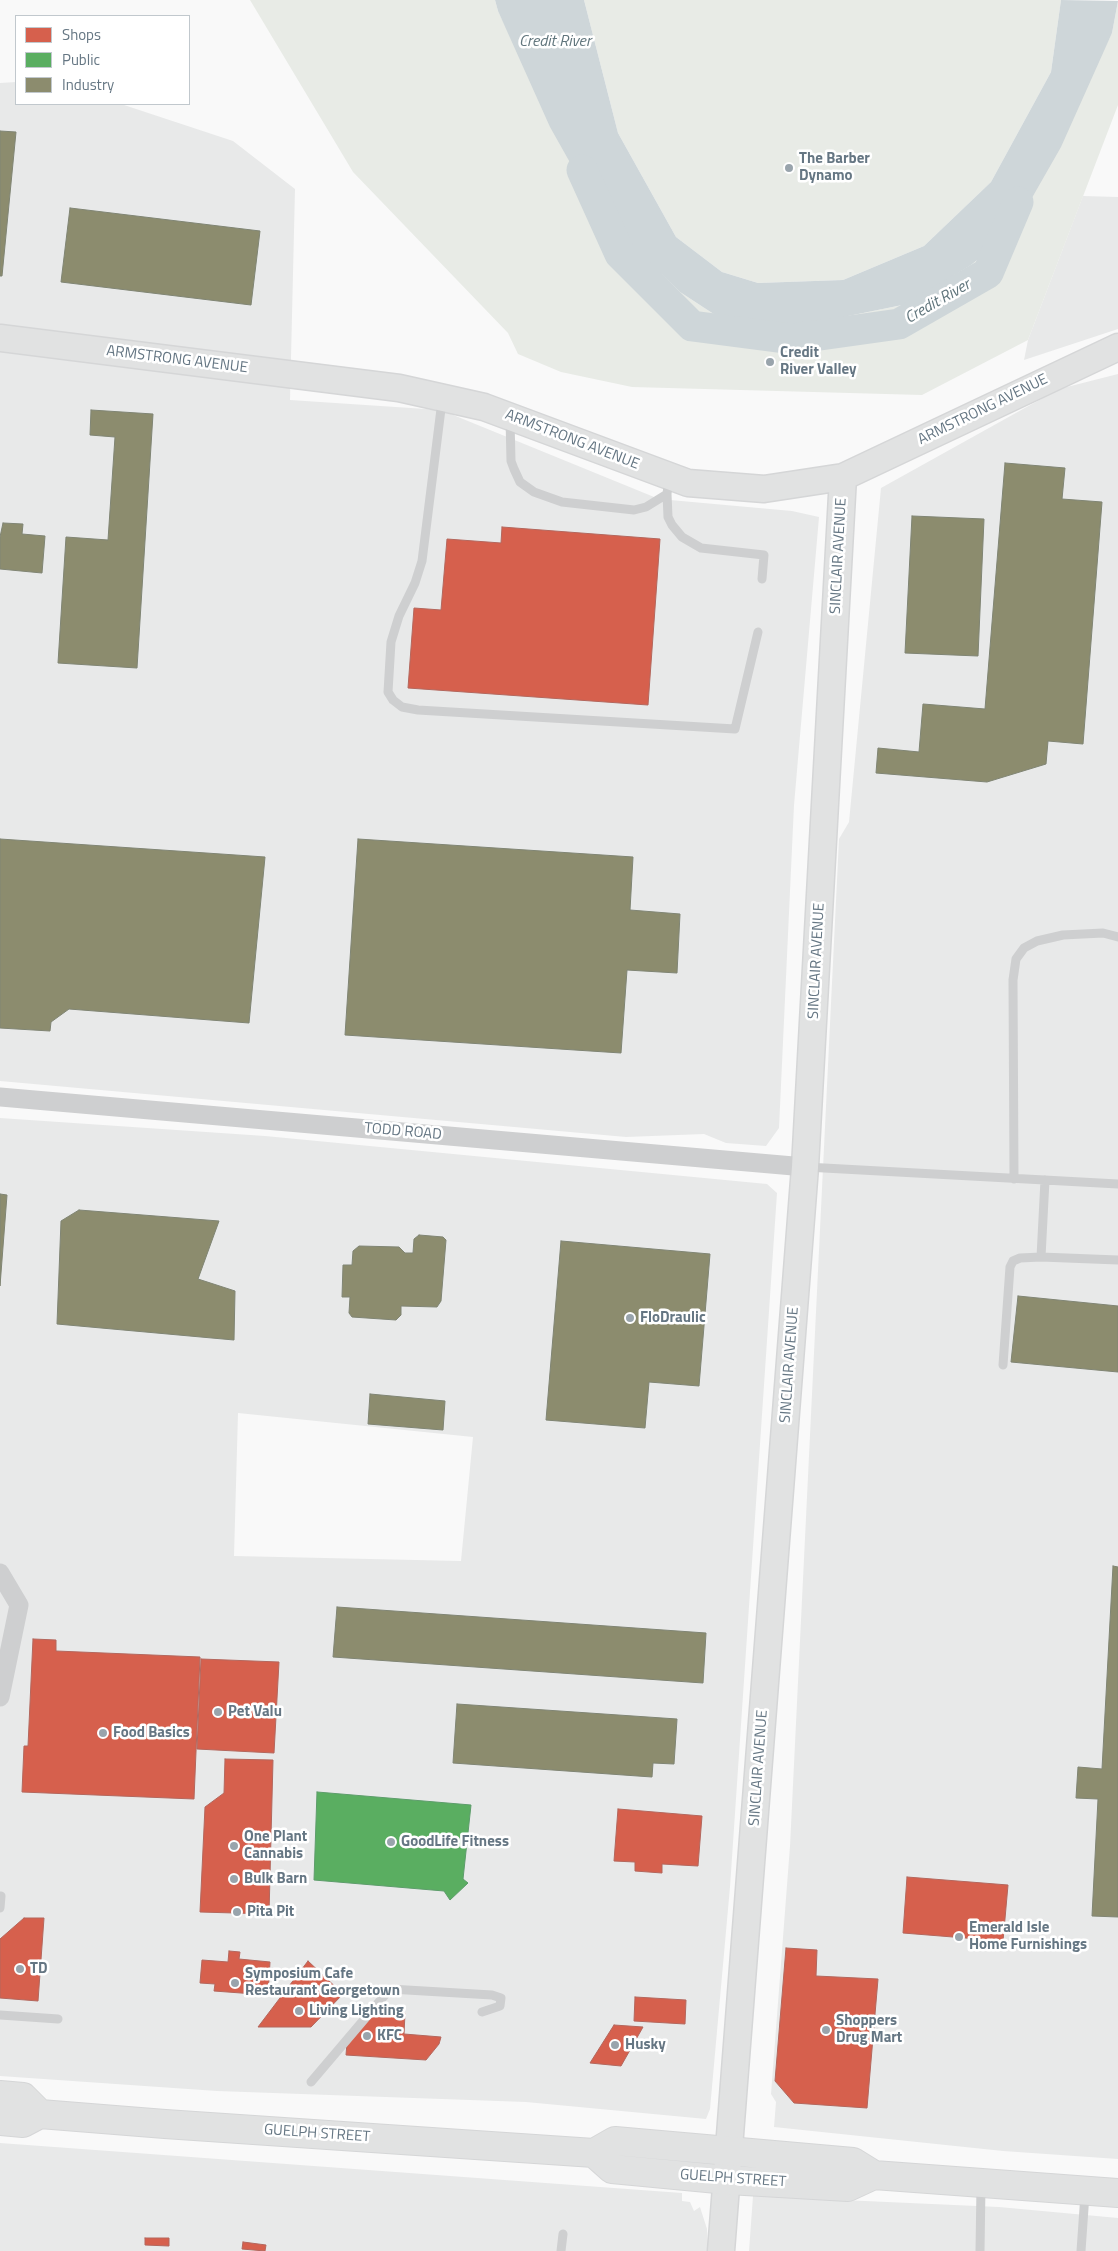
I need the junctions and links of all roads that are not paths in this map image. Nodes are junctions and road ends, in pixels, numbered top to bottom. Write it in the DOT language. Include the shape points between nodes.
graph roads {
  1 [pos="0,338"];
  2 [pos="1118,347"];
  3 [pos="442,398"];
  4 [pos="509,417"];
  5 [pos="843,477"];
  6 [pos="668,485"];
  7 [pos="762,579"];
  8 [pos="758,632"];
  9 [pos="1118,937"];
  10 [pos="0,1097"];
  11 [pos="805,1167"];
  12 [pos="1014,1179"];
  13 [pos="1045,1180"];
  14 [pos="1118,1184"];
  15 [pos="1041,1257"];
  16 [pos="1118,1260"];
  17 [pos="1003,1365"];
  18 [pos="0,1573"];
  19 [pos="0,1697"];
  20 [pos="1,1896"];
  21 [pos="0,1908"];
  22 [pos="482,2012"];
  23 [pos="0,2015"];
  24 [pos="58,2020"];
  25 [pos="311,2082"];
  26 [pos="0,2095"];
  27 [pos="40,2114"];
  28 [pos="0,2121"];
  29 [pos="730,2150"];
  30 [pos="594,2153"];
  31 [pos="874,2175"];
  32 [pos="728,2180"];
  33 [pos="981,2183"];
  34 [pos="1085,2191"];
  35 [pos="1118,2193"];
  36 [pos="562,2234"];
  37 [pos="561,2251"];
  38 [pos="721,2251"];
  39 [pos="980,2251"];
  40 [pos="1081,2251"];
  1 -- 3 [label="street, ARMSTRONG AVENUE" via="399,388"];
  2 -- 5 [label="street, ARMSTRONG AVENUE"];
  3 -- 4 [label="street, ARMSTRONG AVENUE" via="484,407"];
  3 -- 8 [label="lane" via="422,560 391,642 388,692 402,707 735,729"];
  4 -- 6 [label="street, ARMSTRONG AVENUE"];
  4 -- 6 [label="lane" via="511,461 520,482 534,492 562,502 634,510 646,507"];
  5 -- 6 [label="street, ARMSTRONG AVENUE" via="764,489 688,483"];
  5 -- 11 [label="street, SINCLAIR AVENUE"];
  6 -- 7 [label="lane" via="668,516 682,537 701,548 764,555"];
  9 -- 12 [label="lane" via="1103,933 1063,934 1037,941 1024,948 1016,958 1013,980"];
  10 -- 11 [label="street, TODD ROAD"];
  11 -- 12 [label="lane"];
  11 -- 29 [label="street, SINCLAIR AVENUE"];
  12 -- 13 [label="lane"];
  13 -- 14 [label="lane"];
  13 -- 15 [label="lane"];
  15 -- 16 [label="lane"];
  15 -- 17 [label="lane" via="1020,1258 1013,1261 1010,1268"];
  18 -- 19 [label="street" via="19,1605"];
  20 -- 21 [label="lane"];
  22 -- 25 [label="lane" via="500,2006 500,1998 390,1989"];
  23 -- 24 [label="lane"];
  26 -- 27 [label="main road" via="23,2097"];
  27 -- 28 [label="main road, GUELPH STREET" via="23,2122"];
  27 -- 30 [label="main road, GUELPH STREET"];
  29 -- 30 [label="main road, GUELPH STREET" via="615,2140"];
  29 -- 31 [label="main road, GUELPH STREET" via="853,2162"];
  29 -- 32 [label="street, SINCLAIR AVENUE"];
  30 -- 32 [label="main road, GUELPH STREET" via="612,2168"];
  31 -- 32 [label="main road, GUELPH STREET" via="848,2187"];
  31 -- 33 [label="main road, GUELPH STREET"];
  32 -- 38 [label="street, SINCLAIR AVENUE"];
  33 -- 34 [label="main road, GUELPH STREET"];
  33 -- 39 [label="lane"];
  34 -- 35 [label="main road, GUELPH STREET"];
  34 -- 40 [label="lane"];
  36 -- 37 [label="lane"];
}
